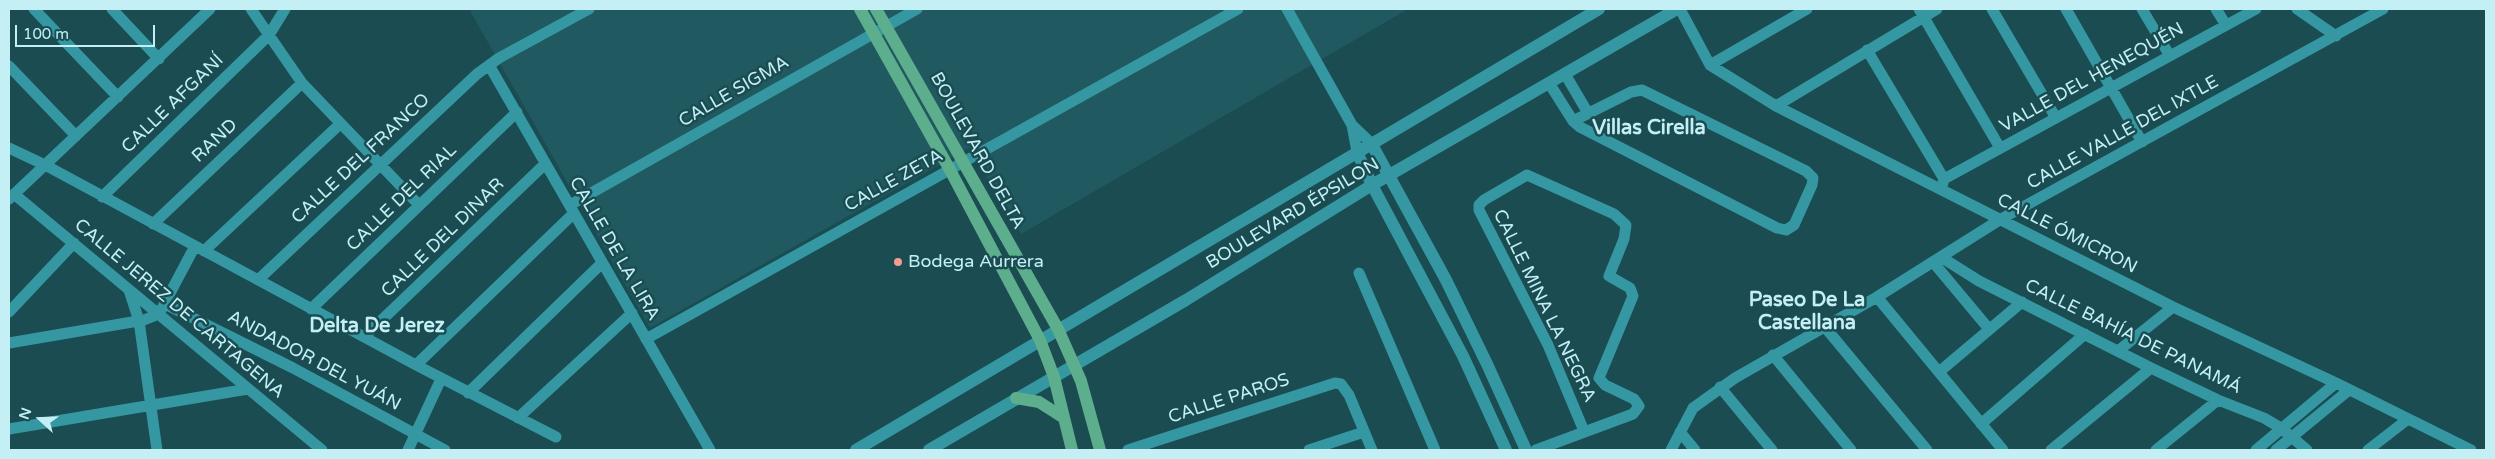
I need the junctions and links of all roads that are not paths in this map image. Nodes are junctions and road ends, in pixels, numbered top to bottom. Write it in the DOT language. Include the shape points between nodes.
graph roads {
  1 [pos="34,9"];
  2 [pos="112,9"];
  3 [pos="192,9"];
  4 [pos="210,9"];
  5 [pos="251,9"];
  6 [pos="285,9"];
  7 [pos="589,9"];
  8 [pos="860,9"];
  9 [pos="876,9"];
  10 [pos="917,9"];
  11 [pos="1238,9"];
  12 [pos="1287,9"];
  13 [pos="1600,9"];
  14 [pos="1678,9"];
  15 [pos="1807,9"];
  16 [pos="1937,9"];
  17 [pos="1992,9"];
  18 [pos="2066,9"];
  19 [pos="2142,9"];
  20 [pos="2216,9"];
  21 [pos="2256,9"];
  22 [pos="2297,9"];
  23 [pos="2383,9"];
  24 [pos="1921,13"];
  25 [pos="200,18"];
  26 [pos="2226,25"];
  27 [pos="886,26"];
  28 [pos="873,33"];
  29 [pos="269,35"];
  30 [pos="2336,36"];
  31 [pos="1867,50"];
  32 [pos="2170,56"];
  33 [pos="158,59"];
  34 [pos="489,65"];
  35 [pos="1710,65"];
  36 [pos="9,66"];
  37 [pos="1565,74"];
  38 [pos="302,83"];
  39 [pos="1549,83"];
  40 [pos="2113,88"];
  41 [pos="118,97"];
  42 [pos="1776,106"];
  43 [pos="517,112"];
  44 [pos="1588,113"];
  45 [pos="2056,118"];
  46 [pos="1573,121"];
  47 [pos="340,124"];
  48 [pos="1352,125"];
  49 [pos="76,136"];
  50 [pos="2142,142"];
  51 [pos="1371,143"];
  52 [pos="9,148"];
  53 [pos="2000,148"];
  54 [pos="1358,152"];
  55 [pos="964,163"];
  56 [pos="545,164"];
  57 [pos="379,165"];
  58 [pos="45,166"];
  59 [pos="950,170"];
  60 [pos="1388,176"];
  61 [pos="1942,184"];
  62 [pos="1372,186"];
  63 [pos="11,197"];
  64 [pos="102,197"];
  65 [pos="420,205"];
  66 [pos="572,209"];
  67 [pos="2001,219"];
  68 [pos="152,224"];
  69 [pos="74,243"];
  70 [pos="199,249"];
  71 [pos="1937,259"];
  72 [pos="602,263"];
  73 [pos="1359,273"];
  74 [pos="258,280"];
  75 [pos="128,288"];
  76 [pos="1876,297"];
  77 [pos="2022,302"];
  78 [pos="2173,307"];
  79 [pos="162,309"];
  80 [pos="311,309"];
  81 [pos="9,312"];
  82 [pos="632,313"];
  83 [pos="139,321"];
  84 [pos="1824,326"];
  85 [pos="1989,329"];
  86 [pos="1058,330"];
  87 [pos="2086,334"];
  88 [pos="364,337"];
  89 [pos="646,339"];
  90 [pos="1040,340"];
  91 [pos="9,343"];
  92 [pos="2118,351"];
  93 [pos="1773,355"];
  94 [pos="1075,365"];
  95 [pos="416,366"];
  96 [pos="2152,368"];
  97 [pos="1939,372"];
  98 [pos="1054,377"];
  99 [pos="441,378"];
  100 [pos="2336,383"];
  101 [pos="1720,387"];
  102 [pos="248,389"];
  103 [pos="2350,390"];
  104 [pos="468,393"];
  105 [pos="1016,398"];
  106 [pos="2218,400"];
  107 [pos="152,405"];
  108 [pos="518,418"];
  109 [pos="1064,418"];
  110 [pos="2408,419"];
  111 [pos="1981,424"];
  112 [pos="2282,428"];
  113 [pos="9,429"];
  114 [pos="1584,431"];
  115 [pos="1364,432"];
  116 [pos="1680,432"];
  117 [pos="416,435"];
  118 [pos="556,437"];
  119 [pos="2292,437"];
  120 [pos="1163,445"];
  121 [pos="2382,446"];
  122 [pos="157,450"];
  123 [pos="322,450"];
  124 [pos="408,450"];
  125 [pos="445,450"];
  126 [pos="710,450"];
  127 [pos="856,450"];
  128 [pos="929,450"];
  129 [pos="1072,450"];
  130 [pos="1100,450"];
  131 [pos="1128,450"];
  132 [pos="1309,450"];
  133 [pos="1372,450"];
  134 [pos="1435,450"];
  135 [pos="1506,450"];
  136 [pos="1526,450"];
  137 [pos="1536,450"];
  138 [pos="1671,450"];
  139 [pos="1695,450"];
  140 [pos="1772,450"];
  141 [pos="1852,450"];
  142 [pos="1927,450"];
  143 [pos="2002,450"];
  144 [pos="2051,450"];
  145 [pos="2156,450"];
  146 [pos="2256,450"];
  147 [pos="2276,450"];
  148 [pos="2307,450"];
  149 [pos="2368,450"];
  150 [pos="2471,450"];
  1 -- 41 [label="street"];
  2 -- 33 [label="street"];
  3 -- 25 [label="street"];
  4 -- 25 [label="street"];
  5 -- 29 [label="street"];
  6 -- 29 [label="street, CALLE AFGANÍ"];
  7 -- 34 [label="street, CALLE DEL FRANCO"];
  8 -- 28 [label="main road, BOULEVARD DELTA"];
  9 -- 27 [label="main road, BOULEVARD DELTA"];
  10 -- 27 [label="street, CALLE SIGMA"];
  11 -- 55 [label="street, CALLE ZETA"];
  12 -- 48 [label="street"];
  13 -- 51 [label="street, BOULEVARD ÉPSILON"];
  14 -- 35 [label="street, CALLE ÓMICRON"];
  14 -- 37 [label="street, BOULEVARD ÉPSILON"];
  15 -- 35 [label="street"];
  16 -- 24 [label="street"];
  17 -- 45 [label="street"];
  18 -- 40 [label="street"];
  19 -- 32 [label="street"];
  20 -- 26 [label="street"];
  21 -- 26 [label="street, VALLE DEL HENEQUÉN"];
  22 -- 30 [label="street"];
  23 -- 30 [label="street, CALLE VALLE DEL IXTLE"];
  24 -- 31 [label="street"];
  24 -- 53 [label="street"];
  25 -- 33 [label="street"];
  26 -- 32 [label="street, VALLE DEL HENEQUÉN"];
  27 -- 28 [label="street, CALLE SIGMA"];
  27 -- 55 [label="main road, BOULEVARD DELTA"];
  28 -- 59 [label="main road, BOULEVARD DELTA"];
  28 -- 66 [label="street, CALLE SIGMA"];
  29 -- 38 [label="street"];
  29 -- 64 [label="street, CALLE AFGANÍ"];
  30 -- 50 [label="street, CALLE VALLE DEL IXTLE"];
  31 -- 42 [label="street"];
  31 -- 61 [label="street"];
  32 -- 40 [label="street, VALLE DEL HENEQUÉN"];
  33 -- 41 [label="street"];
  34 -- 43 [label="street, CALLE DE LA LIRA"];
  34 -- 57 [label="street, CALLE DEL FRANCO"];
  35 -- 42 [label="street, CALLE ÓMICRON"];
  36 -- 49 [label="street"];
  37 -- 39 [label="street, BOULEVARD ÉPSILON"];
  37 -- 44 [label="street"];
  38 -- 47 [label="street"];
  38 -- 68 [label="street, RAND"];
  39 -- 46 [label="street"];
  39 -- 60 [label="street, BOULEVARD ÉPSILON"];
  40 -- 45 [label="street, VALLE DEL HENEQUÉN"];
  40 -- 50 [label="street"];
  41 -- 49 [label="street"];
  42 -- 61 [label="street, CALLE ÓMICRON"];
  43 -- 56 [label="street, CALLE DE LA LIRA"];
  43 -- 65 [label="street, CALLE DEL RIAL"];
  44 -- 46 [label="street"];
  44 -- 46 [label="street" via="1631,92 1647,92 1806,171 1813,178 1812,185 1794,225 1782,230"];
  45 -- 53 [label="street, VALLE DEL HENEQUÉN"];
  47 -- 57 [label="street"];
  47 -- 70 [label="street"];
  48 -- 51 [label="street"];
  48 -- 54 [label="street"];
  49 -- 58 [label="street"];
  50 -- 67 [label="street, CALLE VALLE DEL IXTLE"];
  51 -- 54 [label="street, BOULEVARD ÉPSILON"];
  51 -- 60 [label="street"];
  52 -- 58 [label="street"];
  53 -- 61 [label="street, VALLE DEL HENEQUÉN"];
  54 -- 62 [label="street"];
  54 -- 86 [label="street, BOULEVARD ÉPSILON"];
  55 -- 59 [label="street, CALLE ZETA"];
  55 -- 86 [label="main road, BOULEVARD DELTA"];
  56 -- 66 [label="street, CALLE DE LA LIRA"];
  56 -- 88 [label="street, CALLE DEL DINAR"];
  57 -- 65 [label="street"];
  57 -- 74 [label="street, CALLE DEL FRANCO"];
  58 -- 63 [label="street"];
  58 -- 64 [label="street"];
  59 -- 89 [label="street, CALLE ZETA"];
  59 -- 90 [label="main road, BOULEVARD DELTA"];
  60 -- 62 [label="street, BOULEVARD ÉPSILON"];
  60 -- 136 [label="street" via="1457,303"];
  61 -- 67 [label="street, CALLE ÓMICRON"];
  62 -- 94 [label="street, BOULEVARD ÉPSILON"];
  62 -- 135 [label="street" via="1448,326"];
  63 -- 69 [label="street, CALLE JEREZ DE CARTAGENA"];
  64 -- 68 [label="street"];
  65 -- 80 [label="street, CALLE DEL RIAL"];
  66 -- 72 [label="street, CALLE DE LA LIRA"];
  66 -- 95 [label="street, CALLE SIGMA"];
  67 -- 71 [label="street, CALLE VALLE DEL IXTLE"];
  67 -- 78 [label="street, CALLE ÓMICRON"];
  68 -- 70 [label="street"];
  69 -- 75 [label="street, CALLE JEREZ DE CARTAGENA"];
  69 -- 81 [label="street"];
  70 -- 74 [label="street"];
  70 -- 79 [label="street"];
  71 -- 76 [label="street, CALLE VALLE DEL IXTLE"];
  71 -- 77 [label="street, CALLE BAHÍA DE PANAMÁ"];
  71 -- 85 [label="street"];
  72 -- 82 [label="street, CALLE DE LA LIRA"];
  72 -- 104 [label="street"];
  73 -- 134 [label="street"];
  74 -- 80 [label="street"];
  75 -- 79 [label="street, CALLE JEREZ DE CARTAGENA"];
  75 -- 83 [label="street"];
  76 -- 84 [label="street, CALLE VALLE DEL IXTLE"];
  76 -- 97 [label="street"];
  77 -- 85 [label="street"];
  77 -- 87 [label="street, CALLE BAHÍA DE PANAMÁ"];
  78 -- 92 [label="street"];
  78 -- 100 [label="street, CALLE ÓMICRON"];
  79 -- 83 [label="street"];
  79 -- 102 [label="street, CALLE JEREZ DE CARTAGENA"];
  79 -- 117 [label="street, ANDADOR DEL YUÁN" via="301,372"];
  80 -- 88 [label="street"];
  82 -- 89 [label="street, CALLE DE LA LIRA"];
  82 -- 108 [label="street"];
  83 -- 91 [label="street"];
  83 -- 107 [label="street"];
  84 -- 93 [label="street, CALLE VALLE DEL IXTLE"];
  84 -- 142 [label="street"];
  85 -- 97 [label="street"];
  86 -- 90 [label="street, BOULEVARD ÉPSILON"];
  86 -- 94 [label="main road, BOULEVARD DELTA"];
  87 -- 92 [label="street, CALLE BAHÍA DE PANAMÁ"];
  87 -- 111 [label="street"];
  88 -- 95 [label="street"];
  89 -- 126 [label="street, CALLE DE LA LIRA"];
  90 -- 98 [label="main road, BOULEVARD DELTA"];
  90 -- 127 [label="street, BOULEVARD ÉPSILON"];
  92 -- 96 [label="street, CALLE BAHÍA DE PANAMÁ"];
  93 -- 101 [label="street, CALLE VALLE DEL IXTLE"];
  93 -- 141 [label="street"];
  94 -- 98 [label="street, BOULEVARD ÉPSILON"];
  94 -- 130 [label="main road, BOULEVARD DELTA"];
  95 -- 99 [label="street"];
  96 -- 106 [label="street, CALLE BAHÍA DE PANAMÁ"];
  96 -- 144 [label="street"];
  97 -- 111 [label="street"];
  98 -- 105 [label="street, BOULEVARD ÉPSILON"];
  98 -- 109 [label="main road, BOULEVARD DELTA"];
  99 -- 104 [label="street"];
  99 -- 117 [label="street"];
  100 -- 103 [label="street, CALLE ÓMICRON"];
  100 -- 112 [label="street"];
  101 -- 116 [label="street, CALLE VALLE DEL IXTLE" via="1693,408"];
  101 -- 140 [label="street"];
  102 -- 107 [label="street"];
  102 -- 123 [label="street, CALLE JEREZ DE CARTAGENA"];
  103 -- 110 [label="street, CALLE ÓMICRON"];
  103 -- 119 [label="street"];
  104 -- 108 [label="street"];
  105 -- 109 [label="main road" via="1038,402"];
  105 -- 128 [label="street, BOULEVARD ÉPSILON"];
  106 -- 112 [label="street, CALLE BAHÍA DE PANAMÁ"];
  106 -- 145 [label="street"];
  107 -- 113 [label="street"];
  107 -- 122 [label="street"];
  108 -- 118 [label="street"];
  109 -- 129 [label="main road, BOULEVARD DELTA"];
  110 -- 121 [label="street"];
  110 -- 150 [label="street, CALLE ÓMICRON"];
  111 -- 143 [label="street"];
  112 -- 119 [label="street, CALLE BAHÍA DE PANAMÁ"];
  112 -- 146 [label="street"];
  114 -- 114 [label="street, CALLE MINA LA NEGRA" via="1633,414 1639,408 1634,398 1605,385 1599,378 1633,296 1630,288 1610,276 1626,225 1614,214 1527,174 1484,200 1479,210 1548,346"];
  114 -- 137 [label="street, CALLE MINA LA NEGRA"];
  115 -- 120 [label="street, CALLE PAROS" via="1349,395 1341,384 1332,383"];
  115 -- 132 [label="street"];
  115 -- 133 [label="street"];
  116 -- 138 [label="street, CALLE VALLE DEL IXTLE"];
  116 -- 139 [label="street"];
  117 -- 124 [label="street"];
  117 -- 125 [label="street, ANDADOR DEL YUÁN"];
  119 -- 147 [label="street"];
  119 -- 148 [label="street, CALLE BAHÍA DE PANAMÁ"];
  120 -- 131 [label="street, CALLE PAROS"];
  121 -- 149 [label="street"];
}
